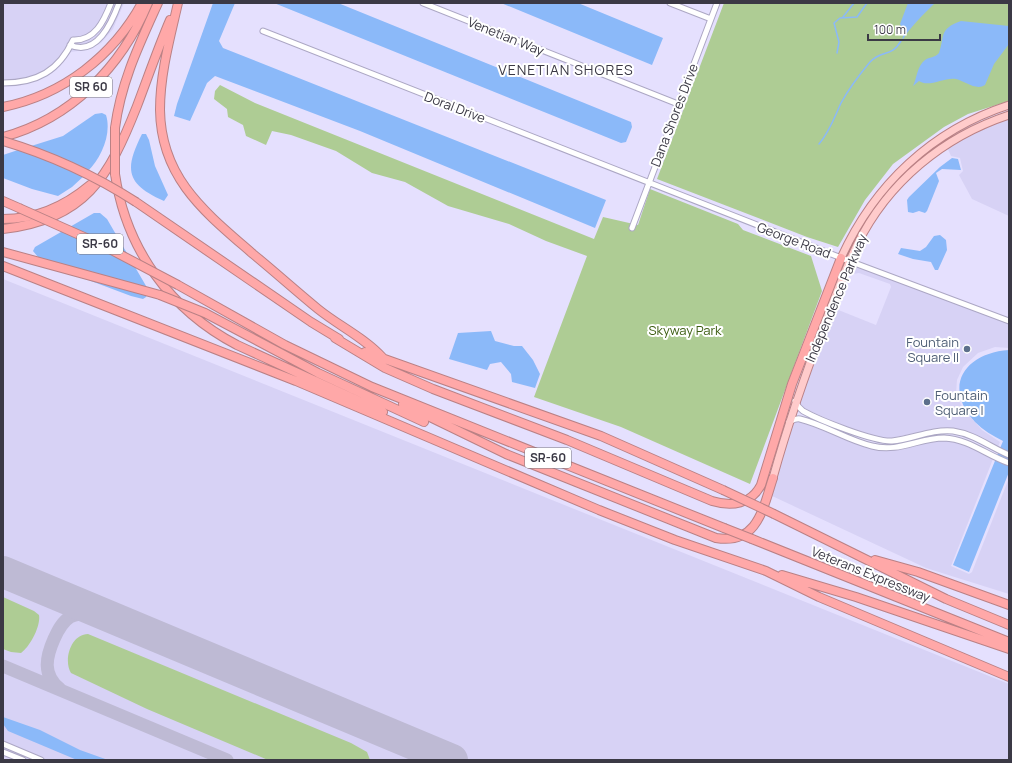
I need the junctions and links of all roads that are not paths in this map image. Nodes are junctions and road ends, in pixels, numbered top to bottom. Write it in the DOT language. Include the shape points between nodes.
graph roads {
  1 [pos="111,3"];
  2 [pos="119,3"];
  3 [pos="142,3"];
  4 [pos="148,3"];
  5 [pos="158,3"];
  6 [pos="177,3"];
  7 [pos="423,3"];
  8 [pos="670,3"];
  9 [pos="717,3"];
  10 [pos="711,19"];
  11 [pos="263,31"];
  12 [pos="72,42"];
  13 [pos="3,83"];
  14 [pos="678,104"];
  15 [pos="1009,105"];
  16 [pos="3,107"];
  17 [pos="1009,115"];
  18 [pos="3,137"];
  19 [pos="3,140"];
  20 [pos="109,167"];
  21 [pos="648,183"];
  22 [pos="3,201"];
  23 [pos="3,218"];
  24 [pos="632,228"];
  25 [pos="3,229"];
  26 [pos="3,252"];
  27 [pos="840,258"];
  28 [pos="849,261"];
  29 [pos="3,266"];
  30 [pos="1009,321"];
  31 [pos="335,338"];
  32 [pos="385,360"];
  33 [pos="372,387"];
  34 [pos="795,401"];
  35 [pos="789,422"];
  36 [pos="419,432"];
  37 [pos="506,454"];
  38 [pos="1009,455"];
  39 [pos="1009,463"];
  40 [pos="773,478"];
  41 [pos="724,528"];
  42 [pos="862,557"];
  43 [pos="766,572"];
  44 [pos="1009,605"];
  45 [pos="1009,625"];
  46 [pos="1009,642"];
  47 [pos="1009,649"];
  48 [pos="1009,677"];
  49 [pos="3,744"];
  50 [pos="3,752"];
  51 [pos="23,760"];
  52 [pos="41,760"];
  1 -- 12 [label="street" via="95,32"];
  2 -- 12 [label="street" via="109,27 100,38 86,46 76,47"];
  3 -- 16 [label="highway, SR 60" via="118,39 81,73 42,96"];
  4 -- 18 [label="highway, SR 60" via="128,42 91,87 51,117"];
  5 -- 36 [label="highway, bridge" via="126,75 115,128 115,174 126,220 138,248 161,284 188,312 215,332 237,345 352,396"];
  6 -- 20 [label="highway" via="124,139"];
  6 -- 32 [label="highway" via="165,59 160,111 167,152 176,173 204,212 317,308 373,347"];
  7 -- 14 [label="street, Venetian Way"];
  8 -- 10 [label="street"];
  9 -- 10 [label="street, Dana Shores Drive"];
  10 -- 14 [label="street, Dana Shores Drive"];
  11 -- 21 [label="street, Doral Drive"];
  12 -- 13 [label="street" via="57,65 45,74 32,79"];
  14 -- 21 [label="street, Dana Shores Drive"];
  15 -- 27 [label="main road, Independence Parkway" via="961,125 912,159 873,201"];
  17 -- 28 [label="main road, Independence Parkway" via="956,139 911,172 874,215"];
  19 -- 31 [label="highway, bridge" via="69,165 106,183"];
  20 -- 23 [label="highway" via="82,192 55,208 24,217"];
  20 -- 25 [label="highway" via="91,191 63,213 37,223"];
  21 -- 24 [label="street, Dana Shores Drive"];
  21 -- 27 [label="street, George Road"];
  22 -- 33 [label="highway, SR-60 / SR-60, bridge" via="102,245 285,345"];
  26 -- 37 [label="highway, bridge" via="160,295 204,313 354,391 490,450"];
  27 -- 28 [label="street, George Road"];
  27 -- 31 [label="highway" via="792,384 762,481 751,498 736,504 724,504 708,499 567,440 433,389 385,368"];
  28 -- 30 [label="street, George Road"];
  28 -- 34 [label="main road, Independence Parkway"];
  29 -- 36 [label="highway"];
  31 -- 32 [label="highway"];
  32 -- 42 [label="highway, Veterans Expressway, bridge" via="606,438 723,490"];
  33 -- 37 [label="highway" via="421,415"];
  33 -- 41 [label="highway, SR-60 / SR-60"];
  34 -- 35 [label="main road, Independence Parkway"];
  34 -- 38 [label="street" via="803,411 875,439 891,441 934,431 952,431 976,438"];
  35 -- 39 [label="street" via="800,419 881,448 899,448 945,438 967,442"];
  35 -- 40 [label="main road, Independence Parkway"];
  36 -- 43 [label="highway" via="599,510"];
  37 -- 40 [label="highway" via="722,539 743,534 756,524"];
  41 -- 46 [label="highway, Veterans Expressway, bridge"];
  42 -- 44 [label="highway" via="918,572"];
  42 -- 45 [label="highway, Veterans Expressway" via="946,599"];
  43 -- 47 [label="highway" via="856,597"];
  43 -- 48 [label="highway"];
  49 -- 52 [label="street"];
  50 -- 51 [label="street"];
}
